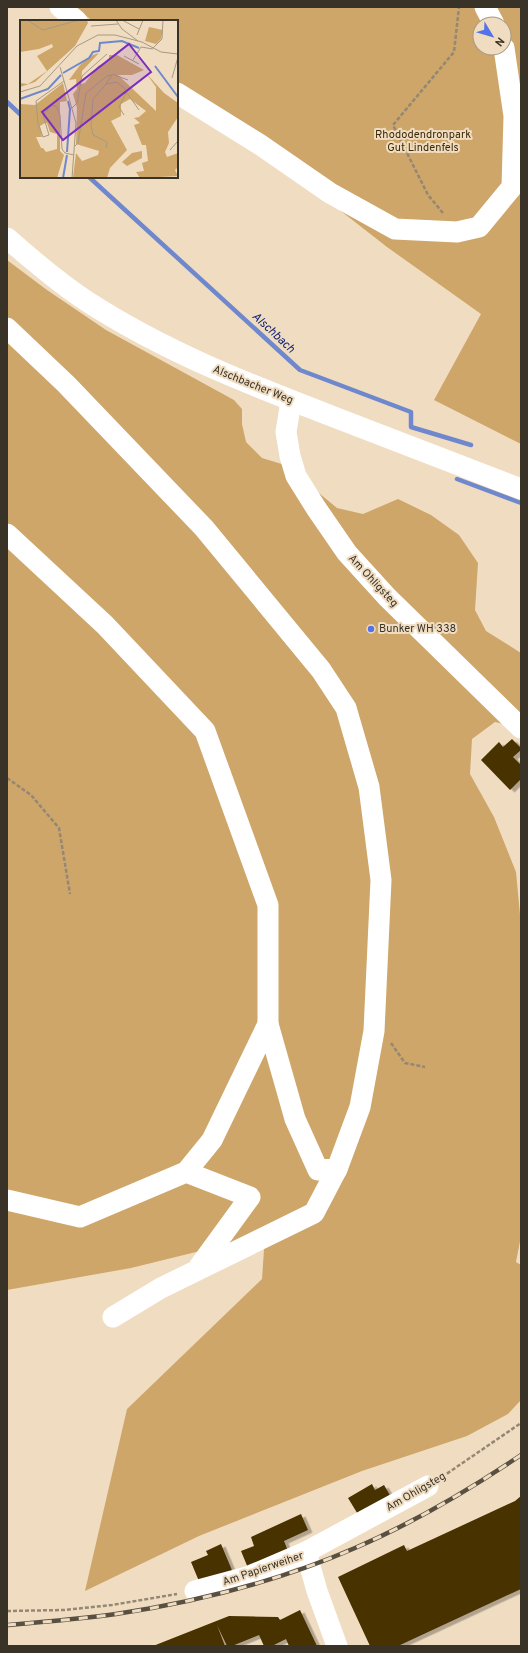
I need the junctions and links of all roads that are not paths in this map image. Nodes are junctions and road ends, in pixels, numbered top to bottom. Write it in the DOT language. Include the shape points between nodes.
graph roads {
  1 [pos="60,7"];
  2 [pos="485,7"];
  3 [pos="490,16"];
  4 [pos="76,20"];
  5 [pos="505,56"];
  6 [pos="178,94"];
  7 [pos="7,238"];
  8 [pos="7,328"];
  9 [pos="291,400"];
  10 [pos="521,489"];
  11 [pos="7,534"];
  12 [pos="521,728"];
  13 [pos="268,1024"];
  14 [pos="337,1169"];
  15 [pos="186,1172"];
  16 [pos="7,1200"];
  17 [pos="196,1271"];
  18 [pos="113,1317"];
  19 [pos="428,1486"];
  20 [pos="306,1552"];
  21 [pos="194,1591"];
  22 [pos="337,1646"];
  1 -- 4 [label="street"];
  2 -- 3 [label="street"];
  5 -- 6 [label="street" via="514,116 512,187 479,227 457,232 395,229 330,193 259,144"];
  7 -- 9 [label="street, Alschbacher Weg" via="34,263 85,300 134,330 187,357"];
  8 -- 14 [label="street" via="66,384 204,528 321,670 346,708 369,787 381,880 374,1031 360,1107"];
  9 -- 10 [label="street, Alschbacher Weg"];
  9 -- 12 [label="street, Am Ohligsteg" via="286,432 296,476 347,553 387,597"];
  11 -- 13 [label="street" via="105,625 205,731 268,905"];
  13 -- 14 [label="street" via="295,1119 318,1170"];
  13 -- 15 [label="street" via="212,1140"];
  14 -- 17 [label="street" via="314,1213"];
  15 -- 16 [label="street" via="80,1216"];
  15 -- 17 [label="street" via="250,1197"];
  17 -- 18 [label="street" via="161,1288"];
  19 -- 20 [label="street, Am Ohligsteg"];
  20 -- 21 [label="street, Am Papierweiher" via="247,1577"];
  20 -- 22 [label="street, Am Papierweiher" via="316,1591"];
}
